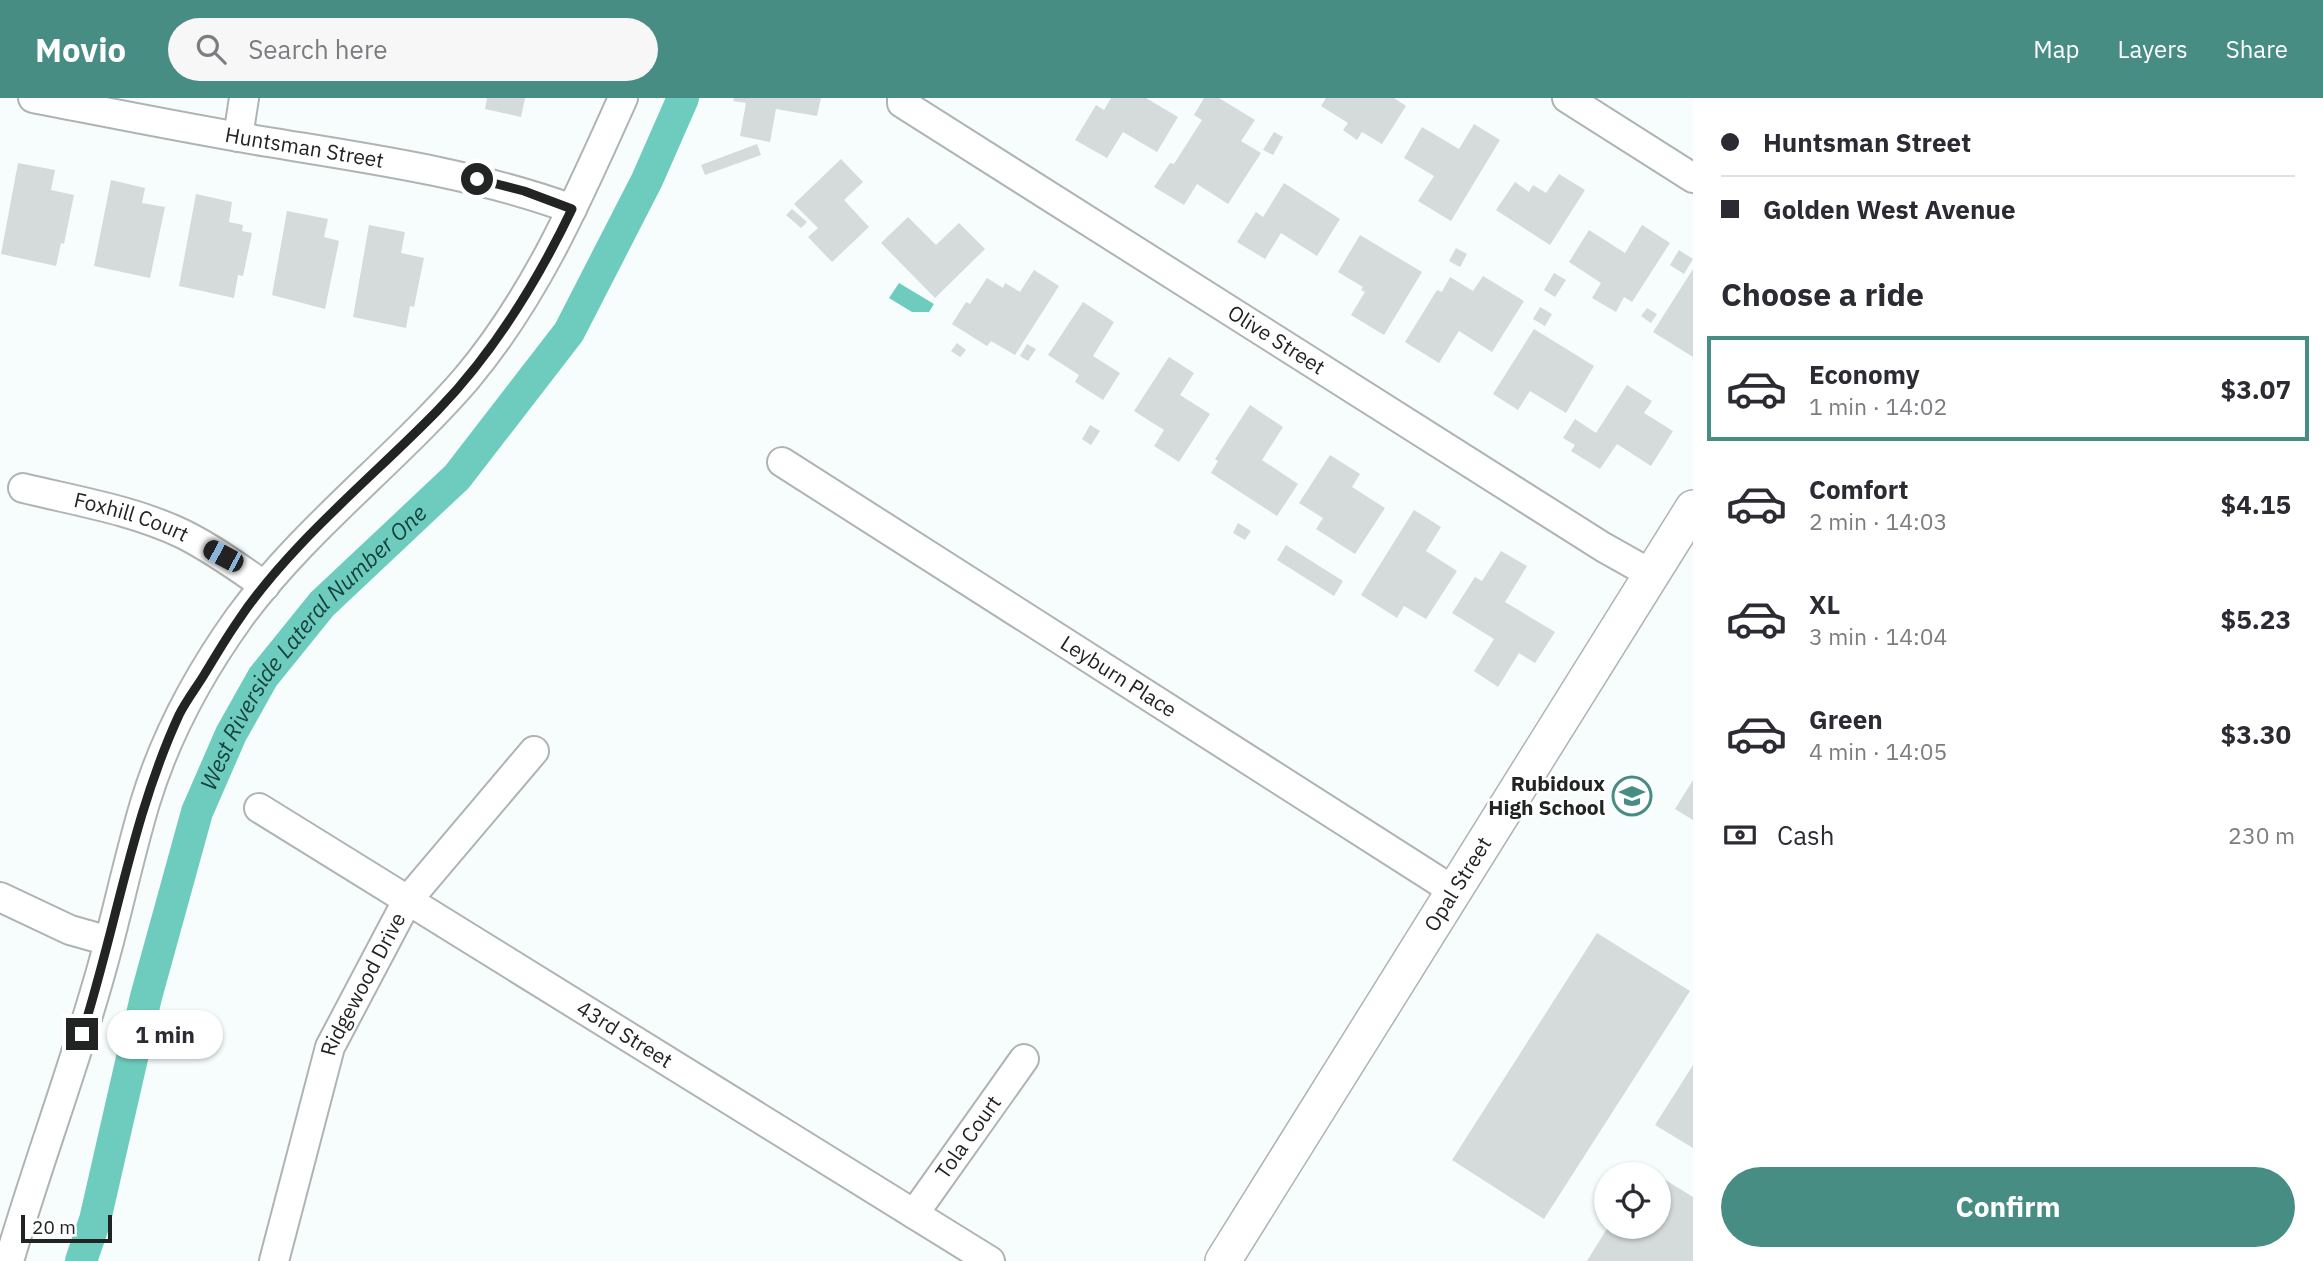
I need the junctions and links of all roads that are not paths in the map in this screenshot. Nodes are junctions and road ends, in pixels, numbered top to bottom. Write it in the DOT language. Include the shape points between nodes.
graph roads {
  1 [pos="33,98"];
  2 [pos="244,98"];
  3 [pos="623,98"];
  4 [pos="1567,98"];
  5 [pos="902,101"];
  6 [pos="239,137"];
  7 [pos="1693,178"];
  8 [pos="572,209"];
  9 [pos="782,463"];
  10 [pos="23,488"];
  11 [pos="1693,508"];
  12 [pos="1651,574"];
  13 [pos="265,586"];
  14 [pos="534,751"];
  15 [pos="259,808"];
  16 [pos="1454,891"];
  17 [pos="0,897"];
  18 [pos="407,901"];
  19 [pos="109,941"];
  20 [pos="1024,1059"];
  21 [pos="914,1214"];
  22 [pos="9,1261"];
  23 [pos="274,1261"];
  24 [pos="990,1261"];
  25 [pos="1223,1261"];
  1 -- 6 [label="street, Huntsman Street"];
  2 -- 6 [label="street"];
  3 -- 8 [label="street"];
  4 -- 7 [label="street"];
  5 -- 12 [label="street, Olive Street"];
  6 -- 8 [label="street, Huntsman Street" via="443,172 524,191"];
  8 -- 13 [label="street" via="529,291 487,353 438,410"];
  9 -- 16 [label="street, Leyburn Place"];
  10 -- 13 [label="street, Foxhill Court" via="135,515 182,534"];
  11 -- 12 [label="street, Opal Street"];
  12 -- 16 [label="street, Opal Street"];
  13 -- 19 [label="street" via="180,713 146,800"];
  14 -- 18 [label="street, Ridgewood Drive"];
  15 -- 18 [label="street, 43rd Street"];
  16 -- 25 [label="street, Opal Street"];
  17 -- 19 [label="street" via="70,930"];
  18 -- 21 [label="street, 43rd Street"];
  18 -- 23 [label="street, Ridgewood Drive" via="330,1047"];
  19 -- 22 [label="street"];
  20 -- 21 [label="street, Tola Court"];
  21 -- 24 [label="street, 43rd Street"];
}
